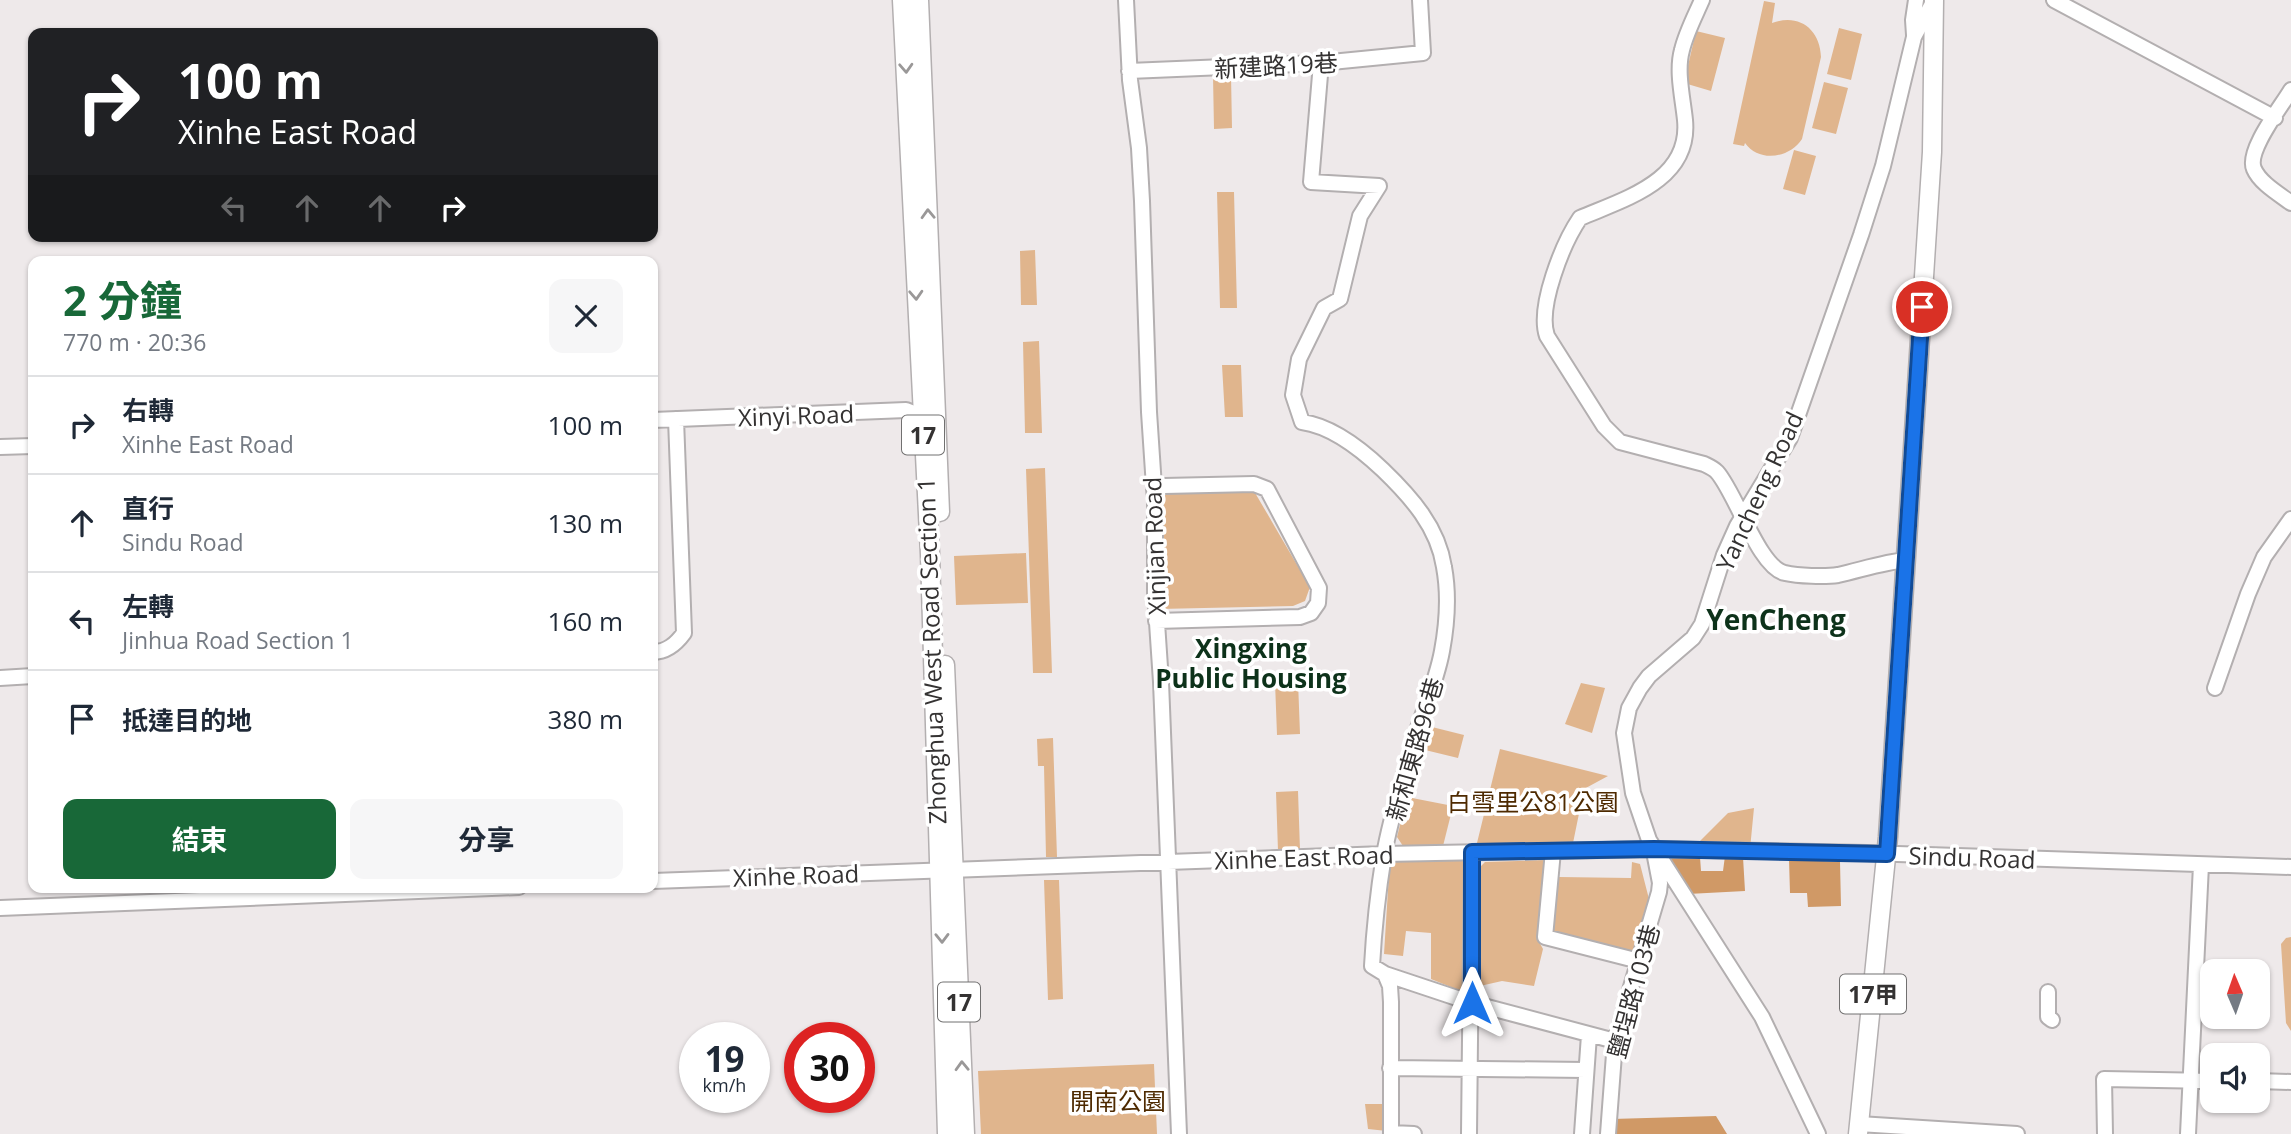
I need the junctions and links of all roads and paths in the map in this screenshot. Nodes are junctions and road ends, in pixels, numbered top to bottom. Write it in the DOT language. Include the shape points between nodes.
graph roads {
  1 [pos="902,0"];
  2 [pos="919,0"];
  3 [pos="1126,0"];
  4 [pos="1420,0"];
  5 [pos="1702,0"];
  6 [pos="1916,0"];
  7 [pos="1934,0"];
  8 [pos="2054,0"];
  9 [pos="1914,37"];
  10 [pos="1321,63"];
  11 [pos="1129,71"];
  12 [pos="2291,90"];
  13 [pos="2275,118"];
  14 [pos="2291,203"];
  15 [pos="929,418"];
  16 [pos="676,419"];
  17 [pos="658,420"];
  18 [pos="28,446"];
  19 [pos="0,447"];
  20 [pos="1154,489"];
  21 [pos="1743,517"];
  22 [pos="2291,519"];
  23 [pos="1906,560"];
  24 [pos="1156,621"];
  25 [pos="658,652"];
  26 [pos="28,677"];
  27 [pos="0,678"];
  28 [pos="2215,688"];
  29 [pos="1654,849"];
  30 [pos="1553,851"];
  31 [pos="1472,852"];
  32 [pos="1384,853"];
  33 [pos="1887,854"];
  34 [pos="1167,861"];
  35 [pos="2200,865"];
  36 [pos="2291,867"];
  37 [pos="947,870"];
  38 [pos="658,881"];
  39 [pos="371,893"];
  40 [pos="0,908"];
  41 [pos="1639,961"];
  42 [pos="1385,974"];
  43 [pos="2048,992"];
  44 [pos="1472,1003"];
  45 [pos="2052,1020"];
  46 [pos="1590,1035"];
  47 [pos="1615,1041"];
  48 [pos="1390,1068"];
  49 [pos="1471,1068"];
  50 [pos="1586,1070"];
  51 [pos="2190,1080"];
  52 [pos="2200,1080"];
  53 [pos="2270,1081"];
  54 [pos="2291,1082"];
  55 [pos="1858,1129"];
  56 [pos="1391,1133"];
  57 [pos="947,1134"];
  58 [pos="965,1134"];
  59 [pos="1179,1134"];
  60 [pos="1414,1134"];
  61 [pos="1469,1134"];
  62 [pos="1582,1134"];
  63 [pos="1608,1134"];
  64 [pos="1818,1134"];
  65 [pos="2017,1134"];
  66 [pos="2105,1134"];
  67 [pos="2188,1134"];
  1 -- 15 [label="main road, Zhonghua West Road Section 1 / 17, one-way"];
  15 -- 2 [label="main road, Zhonghua West Road Section 1 / 17, one-way"];
  3 -- 11 [label="street, Xinjian Road"];
  4 -- 10 [label="street, 新建路19巷" via="1423,53"];
  5 -- 21 [label="street" via="1681,52 1684,144 1670,170 1646,190 1580,218 1551,283 1545,321 1547,336 1604,426 1620,442 1715,470"];
  6 -- 9 [label="street, Yancheng Road"];
  7 -- 9 [label="street, Yancheng Road"];
  7 -- 23 [label="main road, 17甲" via="1932,152"];
  8 -- 13 [label="street"];
  9 -- 21 [label="street, Yancheng Road" via="1884,166 1790,438"];
  10 -- 11 [label="street, 新建路19巷"];
  10 -- 32 [label="street, 新和東路96巷" via="1311,182 1379,186 1360,216 1340,299 1324,309 1299,359 1293,395 1302,422 1315,424 1371,459 1402,488 1432,527 1444,565 1447,601 1442,652"];
  11 -- 20 [label="street, Xinjian Road" via="1139,148"];
  12 -- 13 [label="street"];
  13 -- 14 [label="street" via="2253,153 2252,167"];
  15 -- 16 [label="street, Xinyi Road" via="906,410"];
  15 -- 37 [label="main road, Zhonghua West Road Section 1 / 17"];
  16 -- 17 [label="street, Xinyi Road"];
  16 -- 25 [label="street" via="684,633 676,645"];
  18 -- 19 [label="street"];
  20 -- 24 [label="street, Xinjian Road"];
  20 -- 24 [label="street" via="1254,484 1267,489 1319,587 1318,603 1311,613 1300,617"];
  21 -- 23 [label="street" via="1778,571 1836,575"];
  21 -- 29 [label="street, Yancheng Road" via="1724,555 1702,624 1693,638 1649,676 1629,708 1624,733 1629,773"];
  22 -- 28 [label="street" via="2264,557"];
  23 -- 33 [label="main road, 17甲"];
  24 -- 34 [label="street, Xinjian Road"];
  26 -- 27 [label="street"];
  29 -- 30 [label="street, Xinhe East Road"];
  29 -- 33 [label="street, Sindu Road"];
  29 -- 41 [label="street, 鹽埕路103巷" via="1660,883"];
  29 -- 64 [label="street, Yancheng Road" via="1762,1017"];
  30 -- 31 [label="street, Xinhe East Road"];
  30 -- 41 [label="street" via="1545,937"];
  31 -- 32 [label="street, Xinhe East Road"];
  31 -- 44 [label="street"];
  32 -- 34 [label="street, Xinhe East Road"];
  32 -- 42 [label="street, 新和東路96巷" via="1372,966"];
  33 -- 35 [label="street, Sindu Road"];
  33 -- 55 [label="main road, 17甲"];
  34 -- 37 [label="street, Xinhe East Road"];
  34 -- 59 [label="street, Xinjian Road"];
  35 -- 36 [label="street, Sindu Road"];
  35 -- 51 [label="street"];
  37 -- 38 [label="street, Xinhe Road"];
  37 -- 57 [label="main road, Zhonghua West Road Section 1 / 17, one-way"];
  58 -- 37 [label="main road, Zhonghua West Road Section 1 / 17, one-way"];
  39 -- 40 [label="street"];
  41 -- 47 [label="street, 鹽埕路103巷"];
  42 -- 44 [label="street"];
  42 -- 48 [label="street" via="1390,986"];
  43 -- 45 [label="street" via="2048,1017"];
  44 -- 46 [label="street"];
  44 -- 49 [label="street"];
  46 -- 47 [label="street"];
  46 -- 50 [label="street, 鹽埕路103巷"];
  47 -- 63 [label="street, 鹽埕路103巷"];
  48 -- 49 [label="street"];
  48 -- 56 [label="street"];
  49 -- 50 [label="street"];
  49 -- 61 [label="street"];
  50 -- 62 [label="street, 鹽埕路103巷"];
  51 -- 52 [label="street"];
  51 -- 66 [label="street" via="2104,1079"];
  51 -- 67 [label="street"];
  53 -- 54 [label="street"];
  55 -- 65 [label="street"];
  56 -- 60 [label="street"];
}
